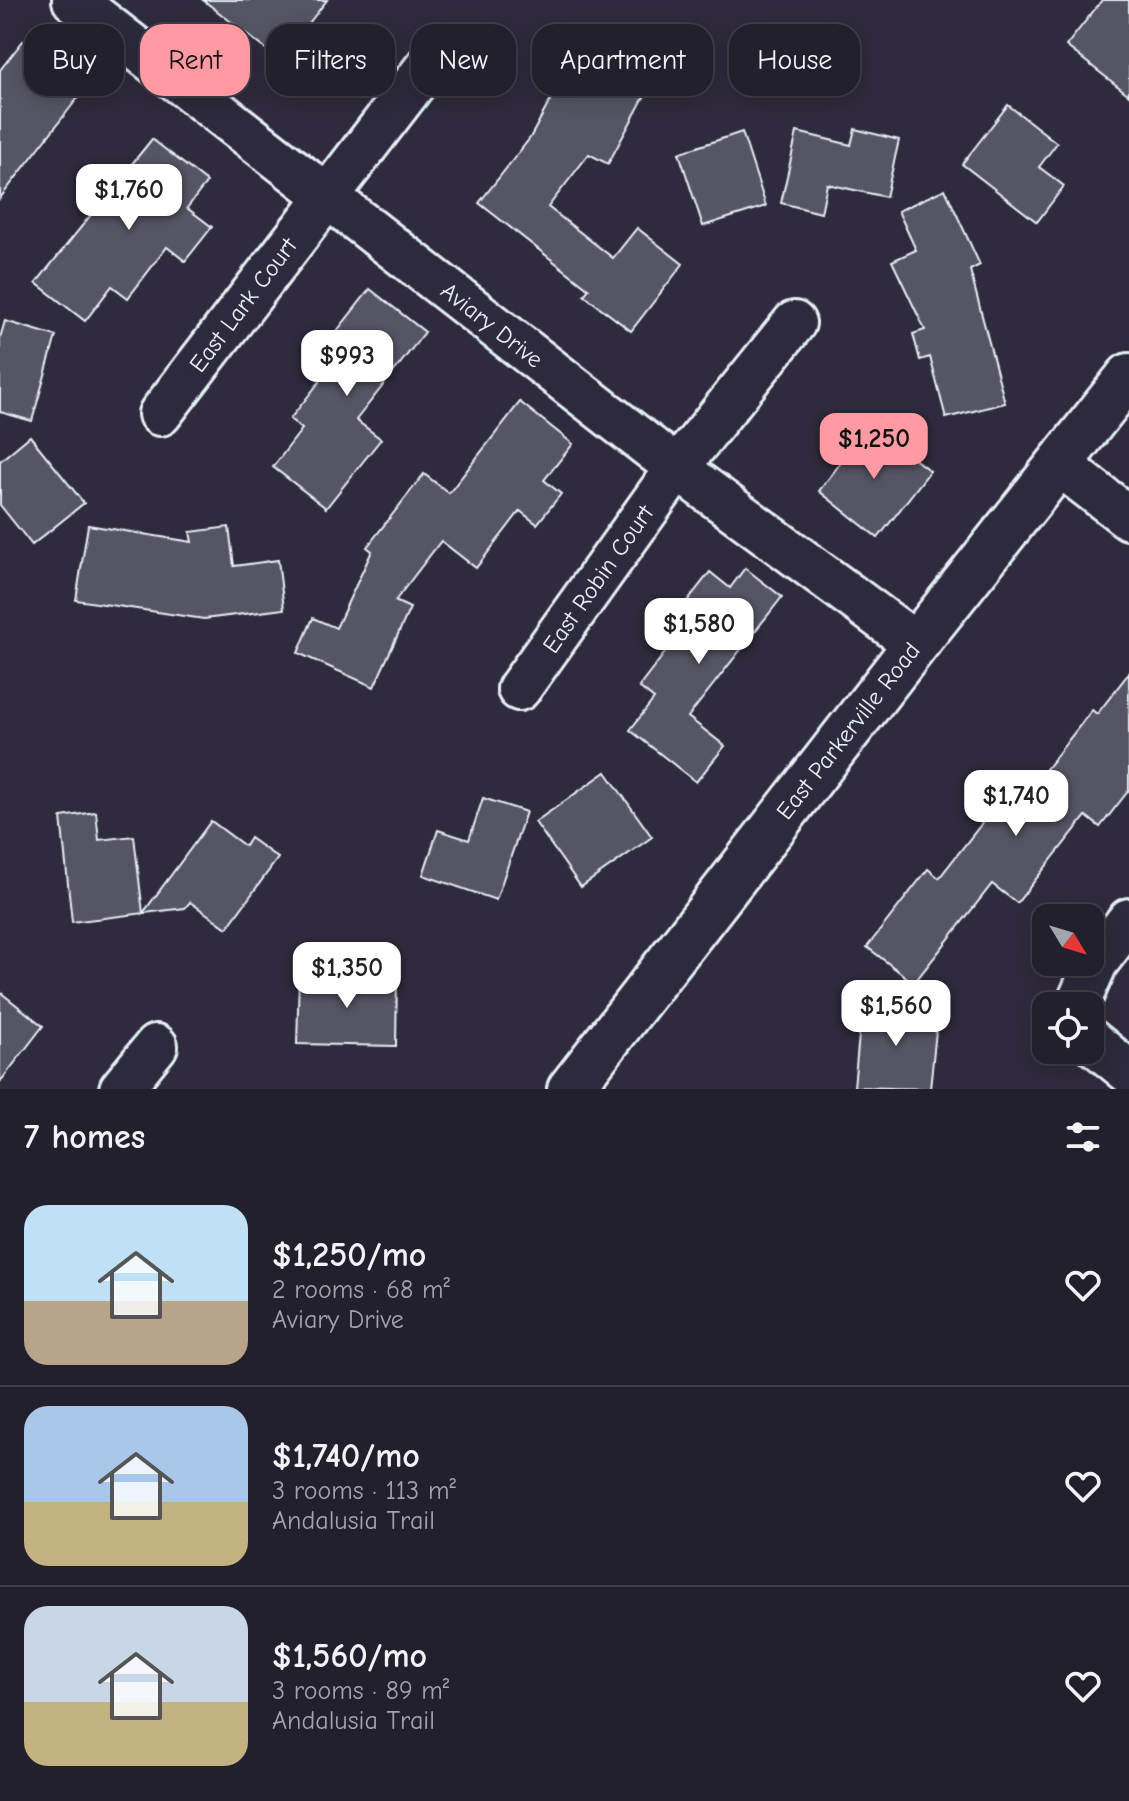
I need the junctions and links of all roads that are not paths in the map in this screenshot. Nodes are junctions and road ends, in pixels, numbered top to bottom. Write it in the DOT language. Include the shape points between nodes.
graph roads {
  1 [pos="74,0"];
  2 [pos="411,87"];
  3 [pos="325,196"];
  4 [pos="794,323"];
  5 [pos="1129,376"];
  6 [pos="160,414"];
  7 [pos="1059,464"];
  8 [pos="677,468"];
  9 [pos="1129,518"];
  10 [pos="916,644"];
  11 [pos="519,689"];
  12 [pos="1129,920"];
  13 [pos="1083,992"];
  14 [pos="156,1046"];
  15 [pos="1104,1051"];
  16 [pos="1129,1072"];
  17 [pos="121,1089"];
  18 [pos="570,1089"];
  1 -- 3 [label="street, Aviary Drive"];
  2 -- 3 [label="street, East Lark Court"];
  3 -- 6 [label="street, East Lark Court"];
  3 -- 8 [label="street, Aviary Drive"];
  4 -- 8 [label="street, East Robin Court"];
  5 -- 7 [label="main road, East Parkerville Road"];
  7 -- 9 [label="street"];
  7 -- 10 [label="main road, East Parkerville Road"];
  8 -- 10 [label="street, Aviary Drive"];
  8 -- 11 [label="street, East Robin Court"];
  10 -- 18 [label="main road, East Parkerville Road"];
  12 -- 13 [label="street" via="1096,963"];
  14 -- 17 [label="street"];
  15 -- 16 [label="street"];
}
